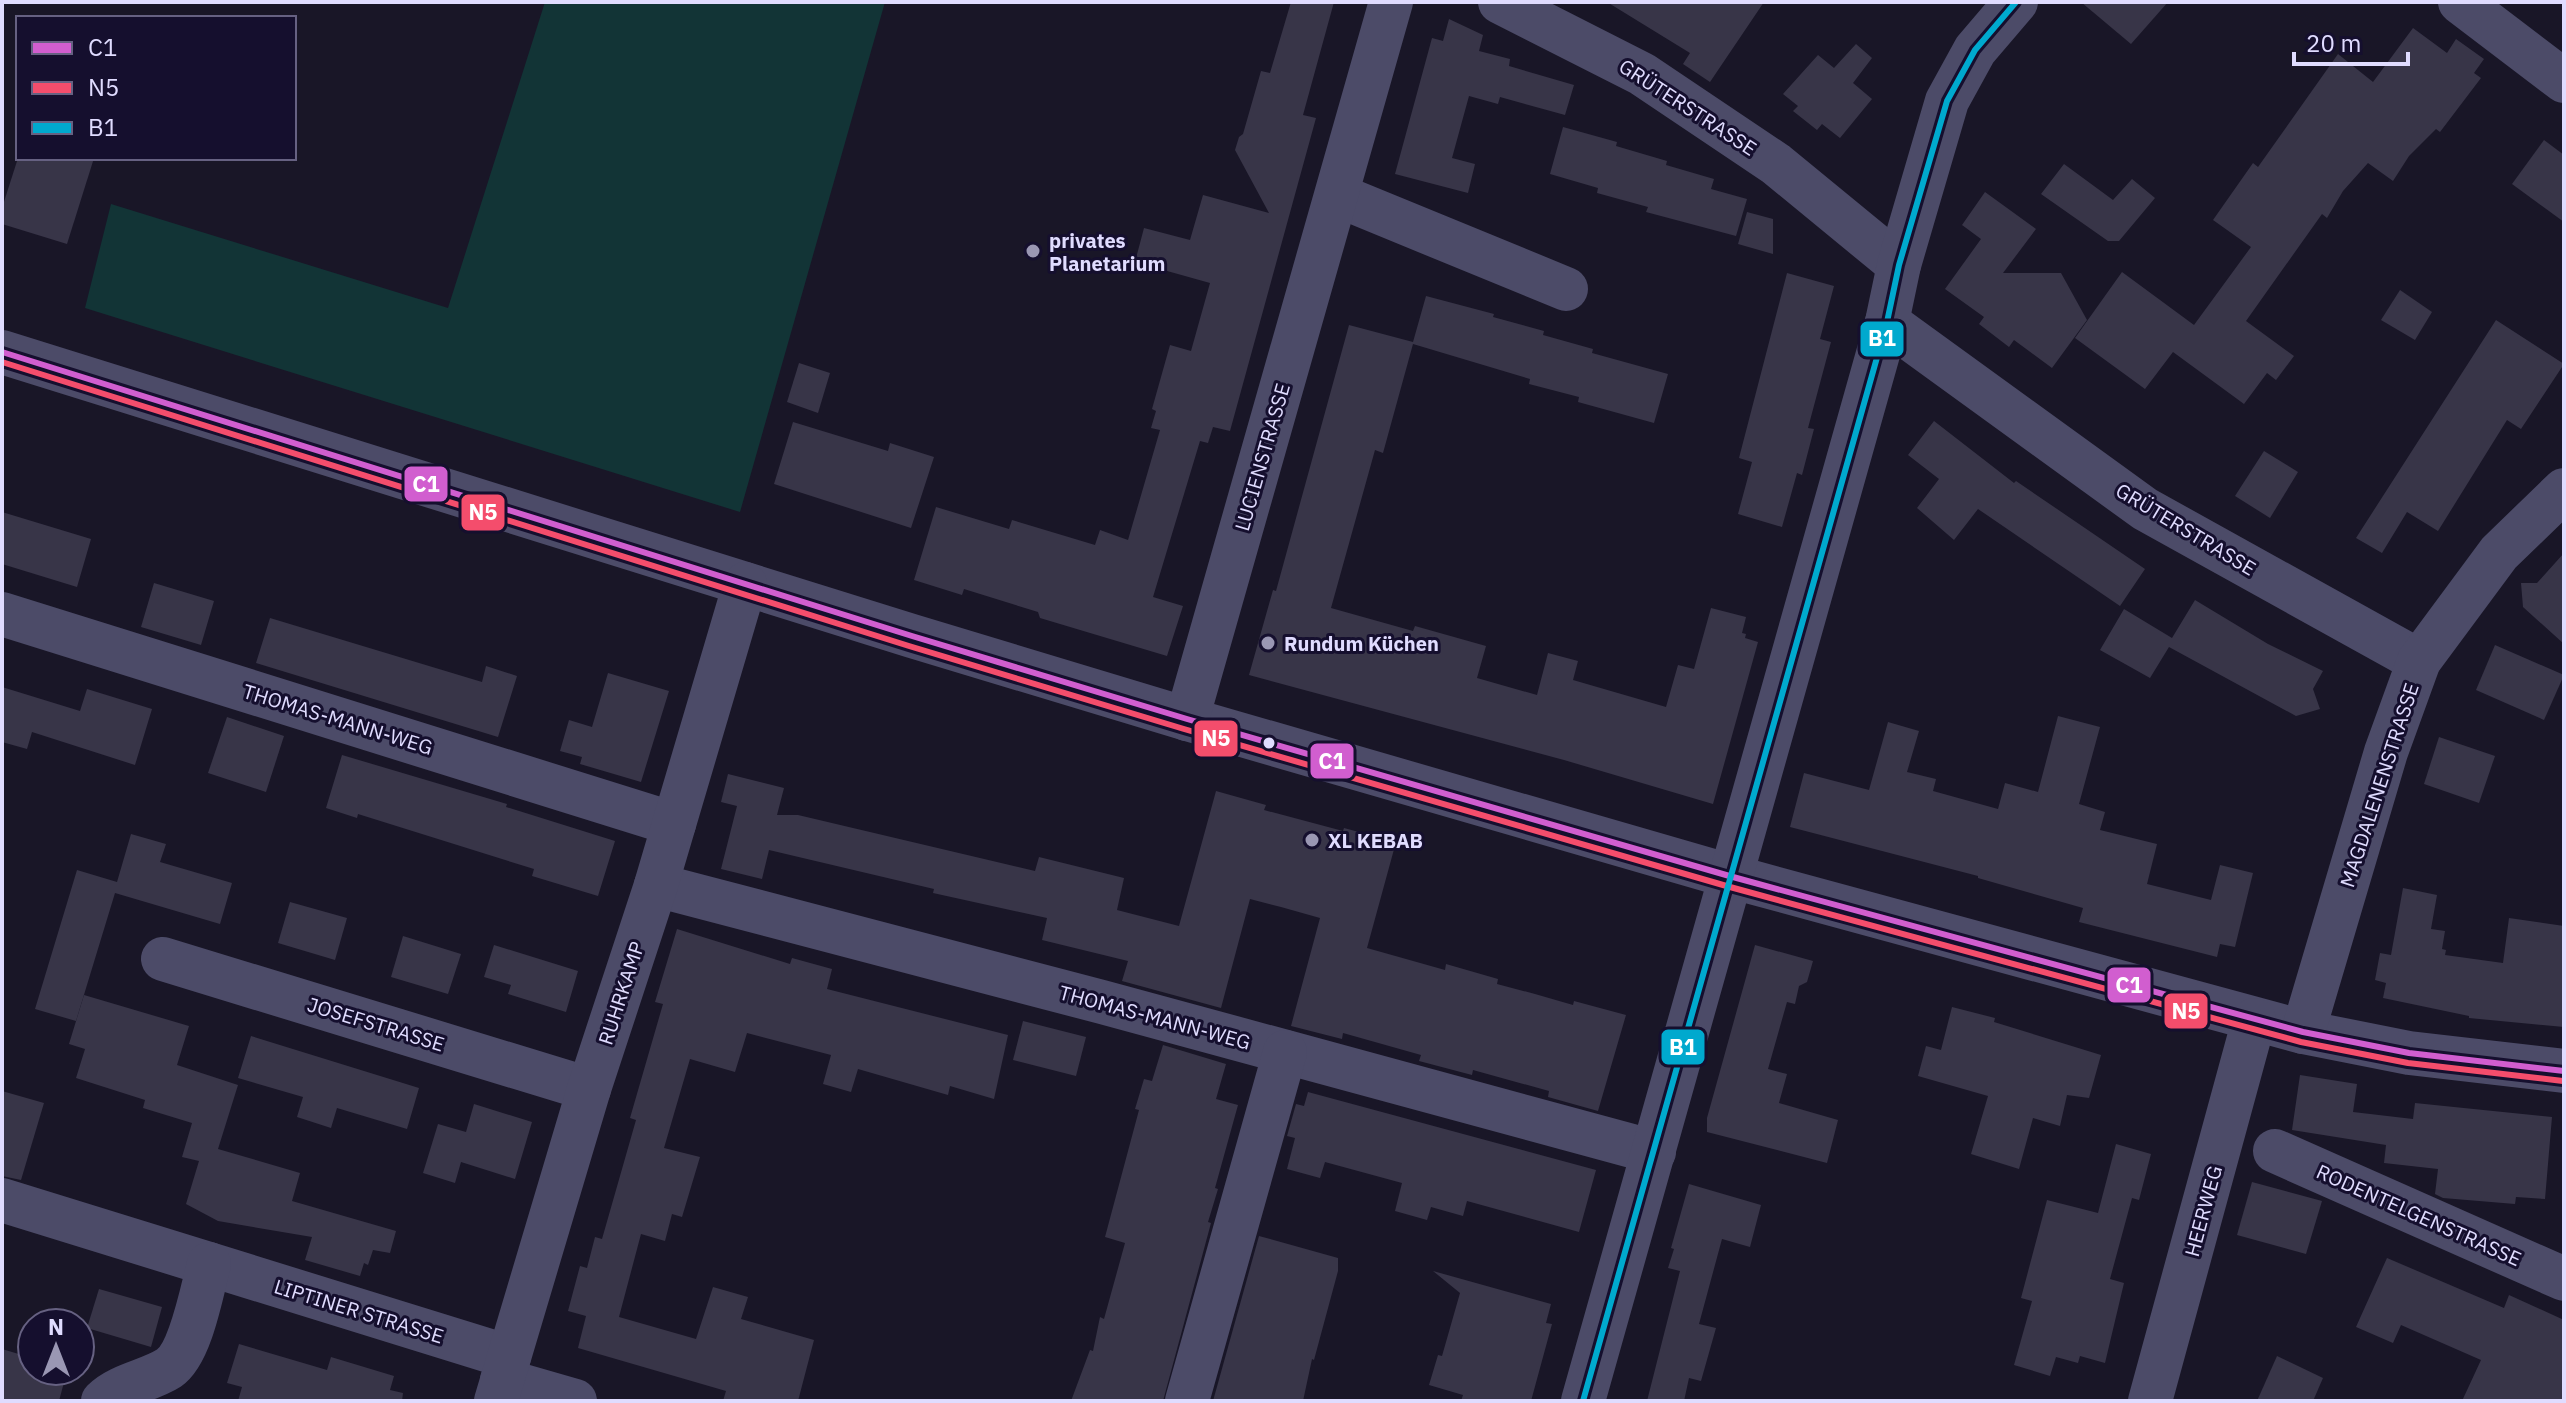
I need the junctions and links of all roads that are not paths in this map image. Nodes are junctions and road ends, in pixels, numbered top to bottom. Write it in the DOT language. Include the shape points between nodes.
graph roads {
  1 [pos="1391,2"];
  2 [pos="1500,2"];
  3 [pos="2016,2"];
  4 [pos="2460,2"];
  5 [pos="2564,81"];
  6 [pos="1337,195"];
  7 [pos="1899,265"];
  8 [pos="1566,289"];
  9 [pos="1887,322"];
  10 [pos="2,352"];
  11 [pos="2564,490"];
  12 [pos="745,584"];
  13 [pos="2,614"];
  14 [pos="2419,661"];
  15 [pos="1187,719"];
  16 [pos="674,824"];
  17 [pos="1733,877"];
  18 [pos="656,885"];
  19 [pos="163,959"];
  20 [pos="2254,1020"];
  21 [pos="2303,1032"];
  22 [pos="1285,1052"];
  23 [pos="2564,1071"];
  24 [pos="589,1089"];
  25 [pos="2275,1151"];
  26 [pos="1654,1152"];
  27 [pos="2,1200"];
  28 [pos="209,1264"];
  29 [pos="2564,1279"];
  30 [pos="502,1379"];
  31 [pos="103,1401"];
  32 [pos="575,1401"];
  33 [pos="1187,1401"];
  34 [pos="1583,1401"];
  35 [pos="2150,1401"];
  1 -- 6 [label="street, LUCIENSTRASSE"];
  2 -- 7 [label="street, GRÜTERSTRASSE" via="1642,74 1776,164"];
  3 -- 7 [label="street" via="1975,50 1947,101"];
  4 -- 5 [label="street"];
  6 -- 8 [label="street"];
  6 -- 15 [label="street, LUCIENSTRASSE"];
  7 -- 9 [label="street"];
  9 -- 14 [label="street, GRÜTERSTRASSE" via="2145,509"];
  9 -- 17 [label="street"];
  10 -- 12 [label="street"];
  11 -- 14 [label="street, MAGDALENENSTRASSE" via="2499,553"];
  12 -- 15 [label="street"];
  12 -- 16 [label="street, RUHRKAMP"];
  13 -- 16 [label="street, THOMAS-MANN-WEG"];
  14 -- 21 [label="street, MAGDALENENSTRASSE" via="2386,752"];
  15 -- 17 [label="street"];
  16 -- 18 [label="street, RUHRKAMP"];
  17 -- 20 [label="street"];
  17 -- 26 [label="street"];
  18 -- 22 [label="street, THOMAS-MANN-WEG"];
  18 -- 24 [label="street, RUHRKAMP"];
  19 -- 24 [label="street, JOSEFSTRASSE"];
  20 -- 21 [label="street"];
  20 -- 35 [label="street, HEERWEG"];
  21 -- 23 [label="street" via="2409,1053"];
  22 -- 26 [label="street, THOMAS-MANN-WEG"];
  22 -- 33 [label="street"];
  24 -- 30 [label="street, RUHRKAMP"];
  25 -- 29 [label="street, RODENTELGENSTRASSE"];
  26 -- 34 [label="street"];
  27 -- 28 [label="street, LIPTINER STRASSE"];
  28 -- 30 [label="street, LIPTINER STRASSE"];
  28 -- 31 [label="street" via="178,1360"];
  30 -- 32 [label="street, LIPTINER STRASSE"];
}
